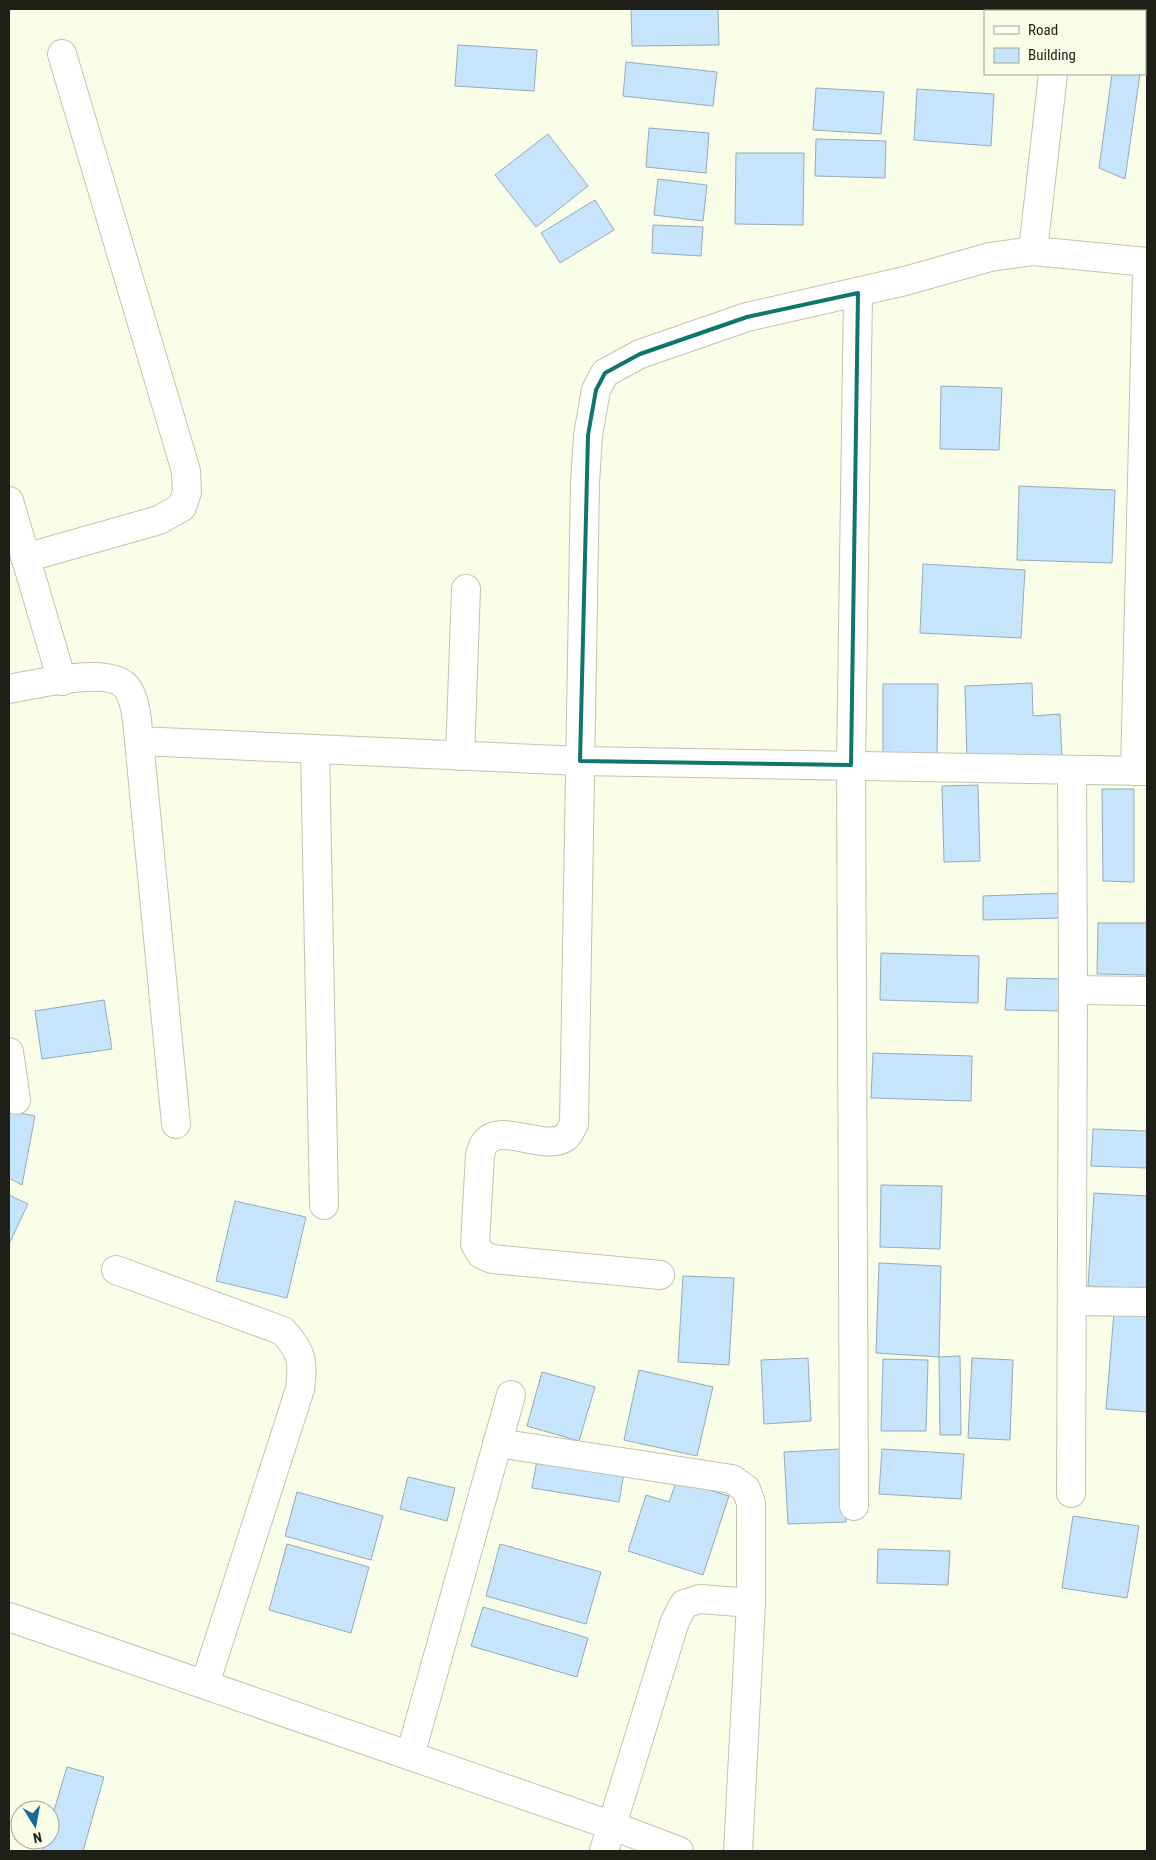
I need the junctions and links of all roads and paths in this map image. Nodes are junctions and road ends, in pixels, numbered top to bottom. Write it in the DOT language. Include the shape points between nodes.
graph roads {
  1 [pos="62,54"];
  2 [pos="1052,75"];
  3 [pos="1033,251"];
  4 [pos="1147,262"];
  5 [pos="1147,272"];
  6 [pos="858,293"];
  7 [pos="9,501"];
  8 [pos="26,558"];
  9 [pos="466,590"];
  10 [pos="62,681"];
  11 [pos="9,689"];
  12 [pos="139,741"];
  13 [pos="315,749"];
  14 [pos="460,756"];
  15 [pos="580,761"];
  16 [pos="851,766"];
  17 [pos="1072,770"];
  18 [pos="1141,771"];
  19 [pos="1073,990"];
  20 [pos="1147,991"];
  21 [pos="9,1052"];
  22 [pos="16,1100"];
  23 [pos="176,1124"];
  24 [pos="324,1205"];
  25 [pos="116,1270"];
  26 [pos="660,1276"];
  27 [pos="1072,1301"];
  28 [pos="1147,1302"];
  29 [pos="511,1395"];
  30 [pos="498,1443"];
  31 [pos="1071,1493"];
  32 [pos="854,1506"];
  33 [pos="751,1603"];
  34 [pos="9,1618"];
  35 [pos="205,1684"];
  36 [pos="410,1756"];
  37 [pos="608,1839"];
  38 [pos="679,1851"];
  39 [pos="738,1851"];
  1 -- 8 [label="street" via="186,471 187,492 182,506 159,520"];
  2 -- 3 [label="street"];
  3 -- 4 [label="street"];
  3 -- 6 [label="street" via="990,257"];
  5 -- 18 [label="street"];
  6 -- 15 [label="street" via="747,317 640,354 605,373 596,390 588,435"];
  6 -- 16 [label="street"];
  7 -- 8 [label="street"];
  8 -- 10 [label="street"];
  9 -- 14 [label="street"];
  10 -- 11 [label="street"];
  10 -- 12 [label="street" via="88,676 110,678 126,687 134,703"];
  12 -- 13 [label="street"];
  12 -- 23 [label="street"];
  13 -- 14 [label="street"];
  13 -- 24 [label="street"];
  14 -- 15 [label="street"];
  15 -- 16 [label="street"];
  15 -- 26 [label="street" via="574,1124 566,1137 551,1142 507,1135 494,1136 484,1144 480,1156 475,1244 481,1254 492,1259"];
  16 -- 17 [label="street"];
  16 -- 32 [label="street"];
  17 -- 18 [label="street"];
  17 -- 19 [label="street"];
  19 -- 20 [label="street"];
  19 -- 27 [label="street"];
  21 -- 22 [label="street"];
  25 -- 35 [label="street" via="283,1331 296,1345 302,1364 300,1389"];
  27 -- 28 [label="street"];
  27 -- 31 [label="street"];
  29 -- 30 [label="street"];
  30 -- 33 [label="street" via="732,1479 746,1489 751,1503"];
  30 -- 36 [label="street"];
  33 -- 37 [label="street" via="700,1599 684,1604 674,1621"];
  33 -- 39 [label="street"];
  34 -- 35 [label="street"];
  35 -- 36 [label="street"];
  36 -- 37 [label="street"];
  37 -- 38 [label="street"];
}
